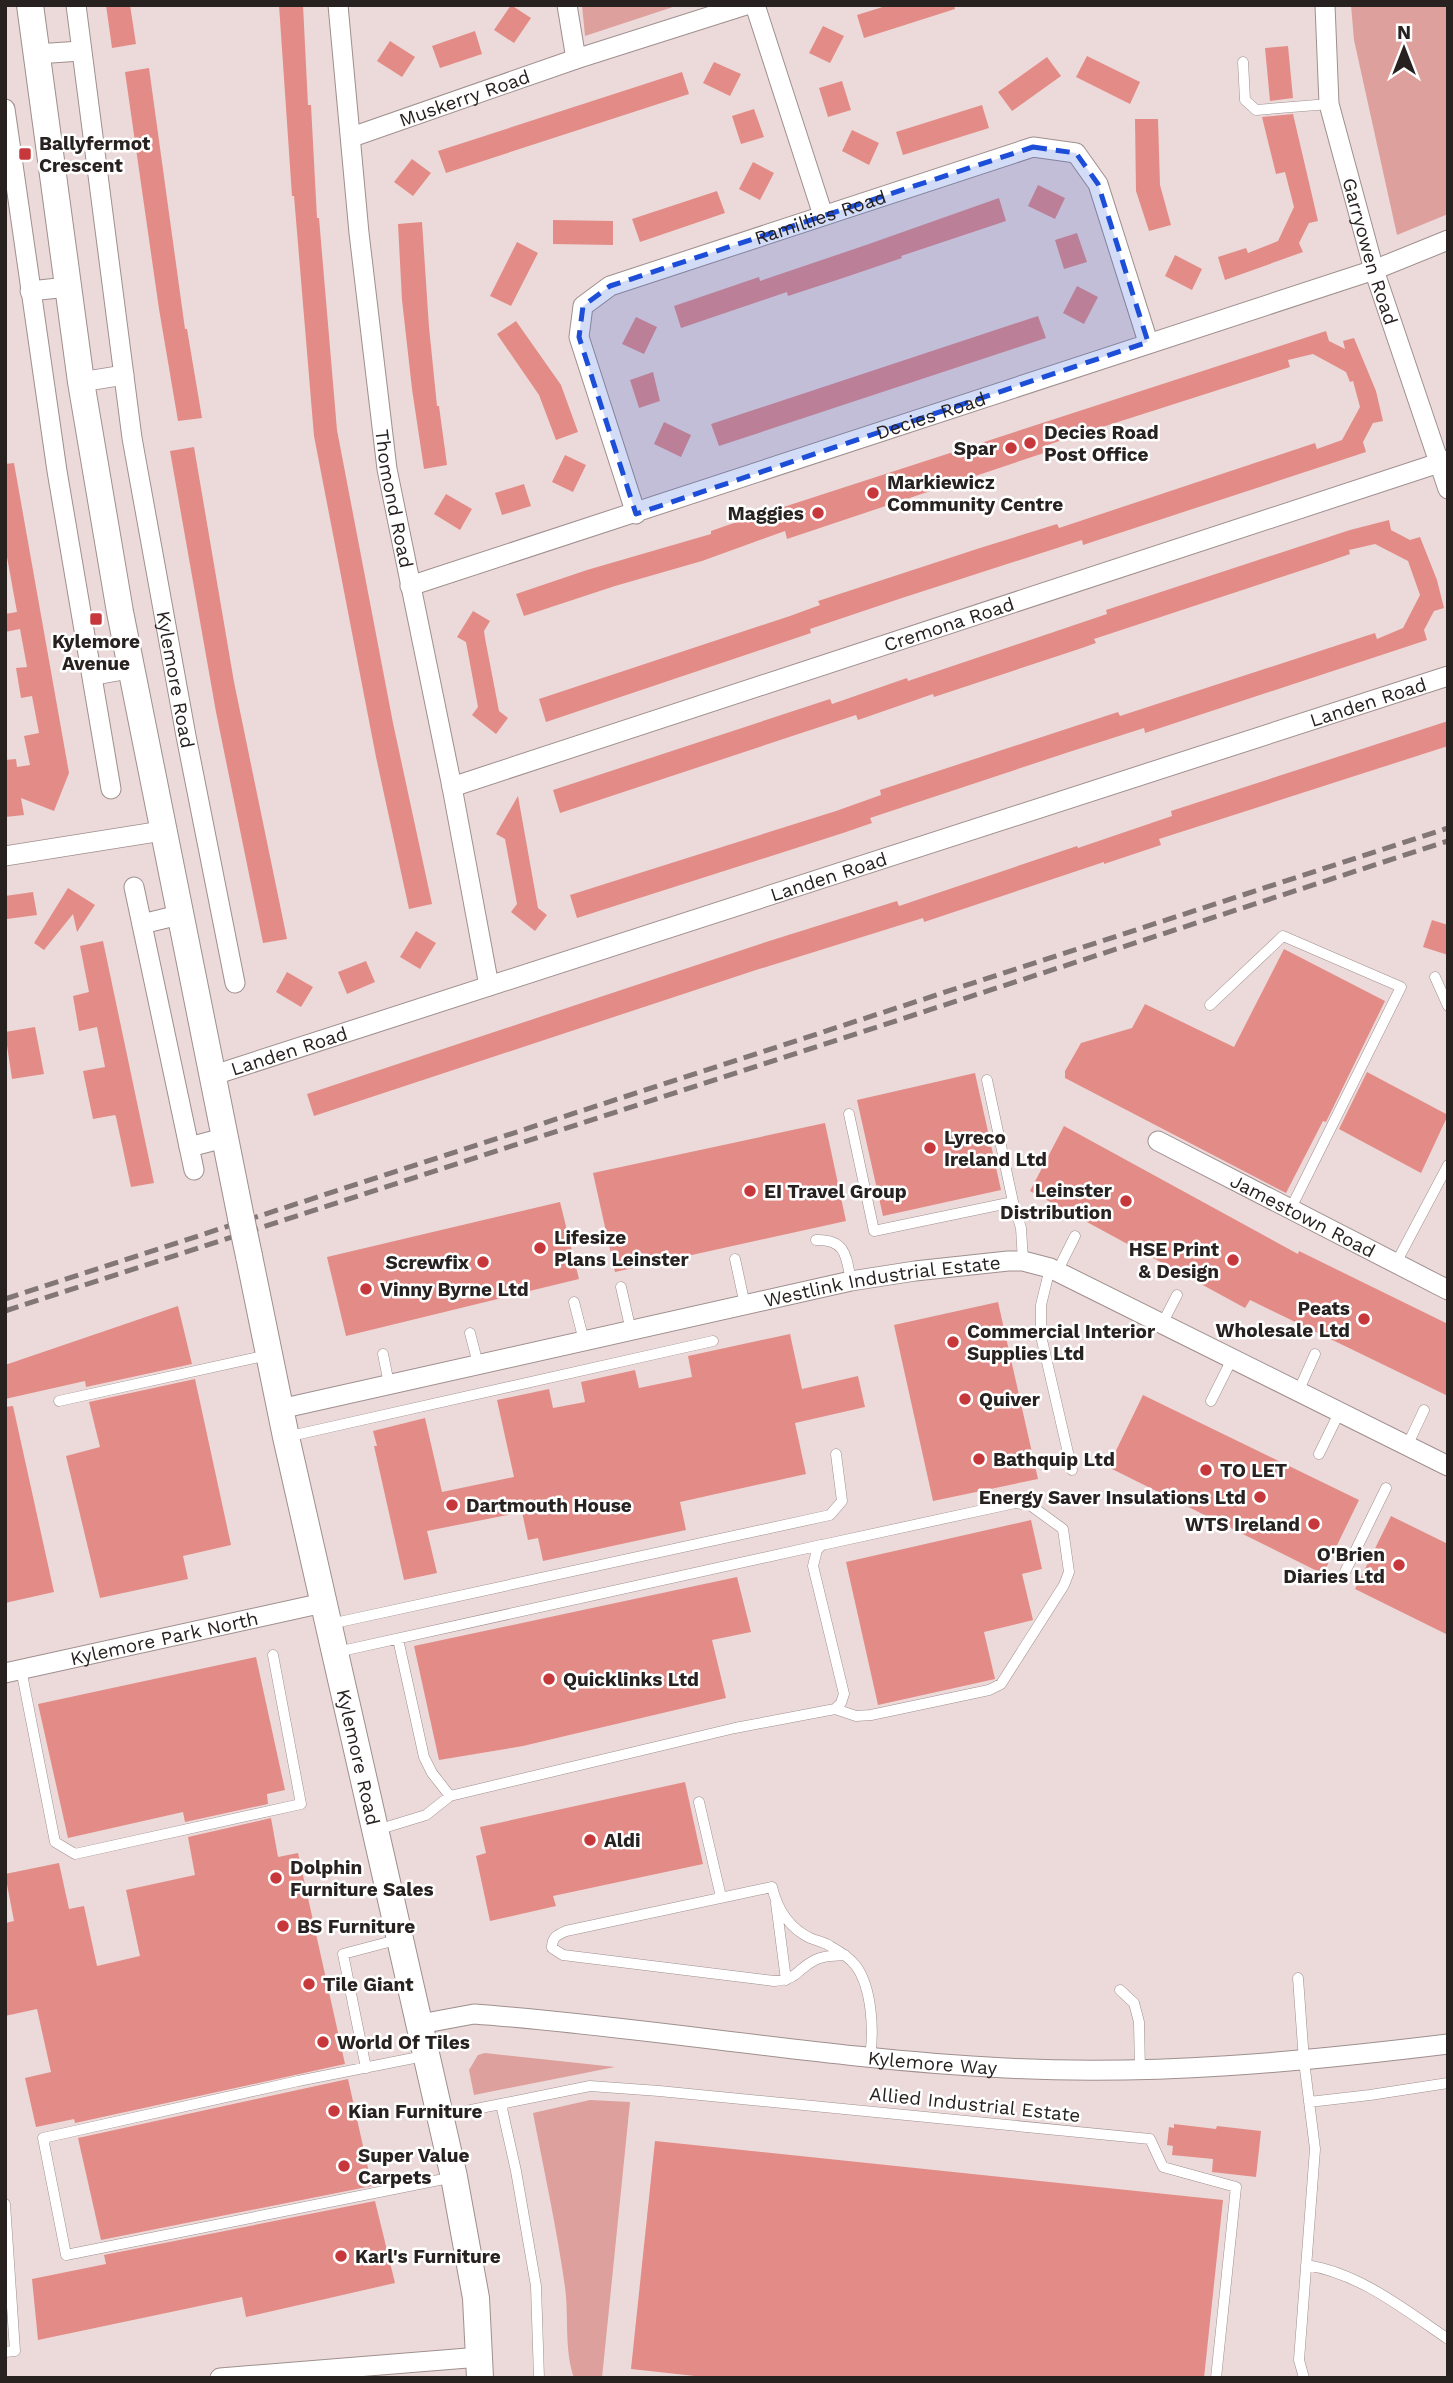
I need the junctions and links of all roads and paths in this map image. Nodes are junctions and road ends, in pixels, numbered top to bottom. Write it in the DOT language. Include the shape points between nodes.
graph roads {
  1 [pos="30,5"];
  2 [pos="76,5"];
  3 [pos="338,5"];
  4 [pos="567,5"];
  5 [pos="746,5"];
  6 [pos="755,5"];
  7 [pos="1325,5"];
  8 [pos="81,51"];
  9 [pos="36,54"];
  10 [pos="576,59"];
  11 [pos="1243,62"];
  12 [pos="1329,104"];
  13 [pos="5,109"];
  14 [pos="352,137"];
  15 [pos="823,215"];
  16 [pos="1448,240"];
  17 [pos="1374,270"];
  18 [pos="68,287"];
  19 [pos="30,290"];
  20 [pos="1148,342"];
  21 [pos="124,375"];
  22 [pos="81,382"];
  23 [pos="1444,461"];
  24 [pos="1448,489"];
  25 [pos="636,514"];
  26 [pos="410,586"];
  27 [pos="131,671"];
  28 [pos="1448,676"];
  29 [pos="92,678"];
  30 [pos="452,787"];
  31 [pos="111,789"];
  32 [pos="162,831"];
  33 [pos="5,856"];
  34 [pos="134,887"];
  35 [pos="179,915"];
  36 [pos="142,924"];
  37 [pos="1435,976"];
  38 [pos="235,983"];
  39 [pos="489,986"];
  40 [pos="1210,1005"];
  41 [pos="1448,1006"];
  42 [pos="211,1076"];
  43 [pos="988,1080"];
  44 [pos="849,1114"];
  45 [pos="224,1138"];
  46 [pos="1158,1141"];
  47 [pos="189,1147"];
  48 [pos="1448,1165"];
  49 [pos="194,1170"];
  50 [pos="1013,1202"];
  51 [pos="1290,1210"];
  52 [pos="1075,1236"];
  53 [pos="816,1240"];
  54 [pos="735,1259"];
  55 [pos="1024,1261"];
  56 [pos="1396,1263"];
  57 [pos="1053,1270"];
  58 [pos="851,1281"];
  59 [pos="621,1287"];
  60 [pos="1448,1290"];
  61 [pos="1177,1294"];
  62 [pos="574,1302"];
  63 [pos="745,1305"];
  64 [pos="1162,1324"];
  65 [pos="631,1331"];
  66 [pos="470,1333"];
  67 [pos="583,1341"];
  68 [pos="713,1341"];
  69 [pos="269,1354"];
  70 [pos="383,1354"];
  71 [pos="1315,1354"];
  72 [pos="1232,1359"];
  73 [pos="478,1364"];
  74 [pos="389,1384"];
  75 [pos="1298,1392"];
  76 [pos="58,1401"];
  77 [pos="1212,1401"];
  78 [pos="280,1409"];
  79 [pos="1424,1410"];
  80 [pos="1339,1413"];
  81 [pos="286,1437"];
  82 [pos="1407,1446"];
  83 [pos="836,1454"];
  84 [pos="1319,1454"];
  85 [pos="1448,1466"];
  86 [pos="1072,1471"];
  87 [pos="1386,1488"];
  88 [pos="822,1545"];
  89 [pos="1345,1572"];
  90 [pos="327,1613"];
  91 [pos="398,1639"];
  92 [pos="336,1653"];
  93 [pos="273,1656"];
  94 [pos="13,1671"];
  95 [pos="835,1709"];
  96 [pos="450,1796"];
  97 [pos="699,1802"];
  98 [pos="376,1830"];
  99 [pos="721,1897"];
  100 [pos="776,1902"];
  101 [pos="401,1939"];
  102 [pos="845,1955"];
  103 [pos="1298,1978"];
  104 [pos="786,1980"];
  105 [pos="1120,1990"];
  106 [pos="420,2024"];
  107 [pos="1448,2044"];
  108 [pos="427,2055"];
  109 [pos="870,2057"];
  110 [pos="1304,2061"];
  111 [pos="366,2067"];
  112 [pos="1140,2070"];
  113 [pos="1448,2083"];
  114 [pos="1309,2102"];
  115 [pos="501,2104"];
  116 [pos="441,2116"];
  117 [pos="454,2177"];
  118 [pos="5,2204"];
  119 [pos="1306,2265"];
  120 [pos="1448,2339"];
  121 [pos="5,2352"];
  122 [pos="480,2367"];
  123 [pos="220,2378"];
  124 [pos="539,2378"];
  125 [pos="1216,2378"];
  126 [pos="1304,2378"];
  1 -- 9 [label="main road, Kylemore Road"];
  2 -- 8 [label="street, Kylemore Road"];
  3 -- 14 [label="street, Thomond Road"];
  4 -- 10 [label="street"];
  5 -- 10 [label="street, Muskerry Road"];
  6 -- 15 [label="street"];
  7 -- 12 [label="street, Garryowen Road"];
  8 -- 9 [label="street"];
  8 -- 21 [label="street, Kylemore Road"];
  9 -- 18 [label="main road, Kylemore Road"];
  10 -- 14 [label="street, Muskerry Road"];
  11 -- 12 [label="lane" via="1245,100 1256,110"];
  12 -- 17 [label="street, Garryowen Road"];
  13 -- 19 [label="street"];
  14 -- 26 [label="street, Thomond Road" via="387,469"];
  15 -- 20 [label="street, Ramillies Road" via="1032,147 1076,153 1097,184"];
  15 -- 25 [label="street, Ramillies Road" via="610,286 583,306 579,337"];
  16 -- 17 [label="street, Decies Road"];
  17 -- 20 [label="street, Decies Road"];
  17 -- 23 [label="street, Garryowen Road"];
  18 -- 19 [label="street"];
  18 -- 22 [label="main road, Kylemore Road"];
  19 -- 29 [label="street"];
  20 -- 25 [label="street, Decies Road"];
  21 -- 22 [label="street"];
  21 -- 38 [label="street, Kylemore Road" via="173,665"];
  22 -- 27 [label="main road, Kylemore Road"];
  23 -- 24 [label="street, Garryowen Road"];
  23 -- 30 [label="street, Cremona Road"];
  25 -- 26 [label="street, Decies Road"];
  26 -- 30 [label="street, Thomond Road"];
  27 -- 29 [label="street"];
  27 -- 32 [label="main road, Kylemore Road"];
  28 -- 39 [label="street, Landen Road"];
  29 -- 31 [label="street"];
  30 -- 39 [label="street, Thomond Road"];
  32 -- 33 [label="street"];
  32 -- 35 [label="main road, Kylemore Road"];
  34 -- 36 [label="street"];
  35 -- 36 [label="street"];
  35 -- 42 [label="main road, Kylemore Road"];
  36 -- 47 [label="street"];
  37 -- 41 [label="lane"];
  39 -- 42 [label="street, Landen Road"];
  40 -- 51 [label="lane" via="1283,936 1401,987"];
  42 -- 45 [label="main road, Kylemore Road"];
  43 -- 50 [label="lane"];
  44 -- 50 [label="lane" via="874,1231"];
  45 -- 47 [label="street"];
  45 -- 69 [label="main road, Kylemore Road, bridge"];
  46 -- 51 [label="street, Jamestown Road"];
  47 -- 49 [label="street"];
  48 -- 56 [label="lane"];
  50 -- 55 [label="lane"];
  51 -- 56 [label="street, Jamestown Road"];
  52 -- 57 [label="lane"];
  53 -- 58 [label="lane" via="828,1240 843,1249"];
  54 -- 63 [label="lane"];
  55 -- 57 [label="street, Westlink Industrial Estate"];
  55 -- 58 [label="street, Westlink Industrial Estate"];
  56 -- 60 [label="street, Jamestown Road"];
  57 -- 64 [label="street, Westlink Industrial Estate"];
  57 -- 86 [label="lane" via="1041,1305 1041,1336"];
  58 -- 63 [label="street, Westlink Industrial Estate"];
  59 -- 65 [label="lane"];
  61 -- 64 [label="lane"];
  62 -- 67 [label="lane"];
  63 -- 65 [label="street, Westlink Industrial Estate"];
  64 -- 72 [label="street, Westlink Industrial Estate"];
  65 -- 67 [label="street, Westlink Industrial Estate"];
  66 -- 73 [label="lane"];
  67 -- 73 [label="street, Westlink Industrial Estate"];
  68 -- 81 [label="lane"];
  69 -- 76 [label="lane"];
  69 -- 78 [label="main road, Kylemore Road"];
  70 -- 74 [label="lane"];
  71 -- 75 [label="lane"];
  72 -- 75 [label="street, Westlink Industrial Estate"];
  72 -- 77 [label="lane"];
  73 -- 74 [label="street, Westlink Industrial Estate"];
  74 -- 78 [label="street, Westlink Industrial Estate"];
  75 -- 80 [label="street, Westlink Industrial Estate"];
  78 -- 81 [label="main road, Kylemore Road"];
  79 -- 82 [label="lane"];
  80 -- 82 [label="street, Westlink Industrial Estate"];
  80 -- 84 [label="lane"];
  81 -- 90 [label="main road, Kylemore Road"];
  82 -- 85 [label="street, Westlink Industrial Estate"];
  83 -- 90 [label="lane" via="842,1502 830,1515"];
  87 -- 89 [label="lane"];
  88 -- 91 [label="lane"];
  88 -- 95 [label="lane" via="813,1566 844,1694"];
  88 -- 95 [label="lane" via="1015,1503 1030,1506 1063,1529 1068,1552 1064,1585 1001,1684 871,1715"];
  90 -- 92 [label="main road, Kylemore Road"];
  90 -- 94 [label="street, Kylemore Park North"];
  91 -- 92 [label="lane"];
  91 -- 96 [label="lane" via="425,1757"];
  92 -- 98 [label="main road, Kylemore Road"];
  93 -- 94 [label="lane" via="301,1804 75,1854 55,1842"];
  95 -- 96 [label="lane" via="735,1728"];
  96 -- 98 [label="lane" via="426,1815"];
  97 -- 99 [label="lane"];
  98 -- 101 [label="main road, Kylemore Road"];
  99 -- 100 [label="lane" via="772,1887"];
  99 -- 104 [label="lane" via="566,1931 556,1935 552,1948 564,1955 605,1961"];
  100 -- 102 [label="lane" via="795,1928"];
  100 -- 104 [label="lane"];
  101 -- 106 [label="main road, Kylemore Road"];
  101 -- 111 [label="lane" via="343,1954"];
  102 -- 104 [label="lane" via="815,1960"];
  102 -- 109 [label="lane" via="862,1975 871,2011"];
  103 -- 110 [label="lane"];
  105 -- 112 [label="lane" via="1134,2003 1139,2022"];
  106 -- 108 [label="main road, Kylemore Road"];
  106 -- 109 [label="street, Kylemore Way" via="474,2014"];
  107 -- 110 [label="street, Kylemore Way"];
  108 -- 111 [label="lane"];
  108 -- 116 [label="main road, Kylemore Road"];
  109 -- 112 [label="street, Kylemore Way" via="1008,2069"];
  110 -- 112 [label="street, Kylemore Way"];
  110 -- 114 [label="lane"];
  111 -- 117 [label="lane" via="43,2138 66,2255"];
  113 -- 114 [label="lane"];
  114 -- 119 [label="lane" via="1315,2149"];
  115 -- 116 [label="lane, Allied Industrial Estate"];
  115 -- 124 [label="lane" via="536,2286"];
  115 -- 125 [label="lane, Allied Industrial Estate" via="590,2086 1150,2139 1163,2167 1237,2187"];
  116 -- 117 [label="main road, Kylemore Road"];
  117 -- 122 [label="main road, Kylemore Road" via="476,2298"];
  118 -- 121 [label="lane" via="15,2351"];
  119 -- 120 [label="lane" via="1331,2269 1387,2298"];
  119 -- 126 [label="lane" via="1299,2360"];
  122 -- 123 [label="street"];
}
